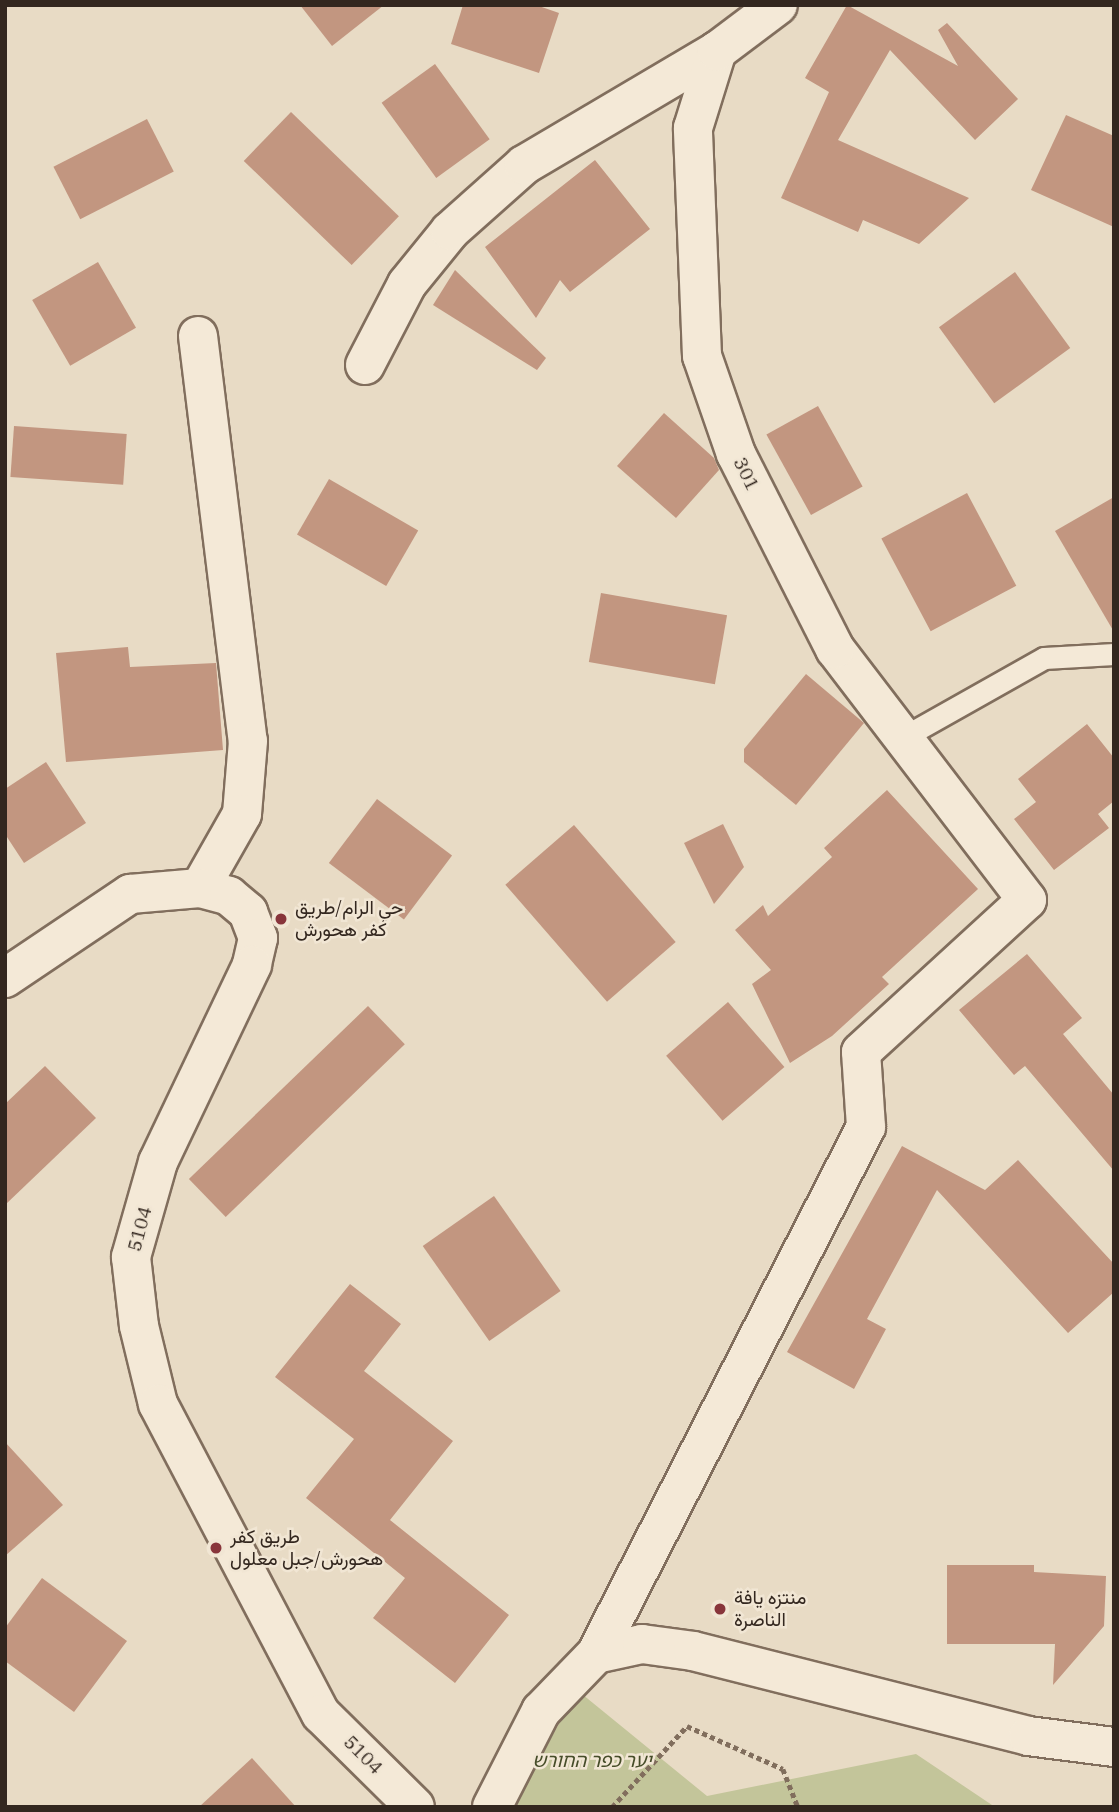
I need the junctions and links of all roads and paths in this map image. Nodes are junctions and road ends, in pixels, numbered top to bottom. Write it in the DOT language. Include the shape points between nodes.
graph roads {
  1 [pos="778,5"];
  2 [pos="717,51"];
  3 [pos="198,337"];
  4 [pos="365,365"];
  5 [pos="1114,654"];
  6 [pos="902,738"];
  7 [pos="200,888"];
  8 [pos="5,978"];
  9 [pos="596,1654"];
  10 [pos="1114,1746"];
  11 [pos="415,1807"];
  12 [pos="492,1807"];
  13 [pos="612,1807"];
  14 [pos="798,1807"];
  1 -- 2 [label="street"];
  2 -- 4 [label="street" via="524,165 450,231 407,284"];
  2 -- 6 [label="street, 301" via="693,128 702,356 736,454 835,649"];
  3 -- 7 [label="street" via="248,741 242,814"];
  5 -- 6 [label="lane" via="1044,658"];
  6 -- 9 [label="street, 301" via="1027,900 861,1052 866,1127"];
  7 -- 8 [label="street, 5104" via="130,894"];
  7 -- 11 [label="street, 5104" via="229,896 248,912 258,939 252,965 158,1162 131,1257 139,1326 158,1404 321,1714"];
  9 -- 10 [label="street" via="642,1644 694,1651 1028,1736"];
  9 -- 12 [label="street" via="541,1711"];
  13 -- 14 [label="path" via="687,1726 783,1769"];
}
